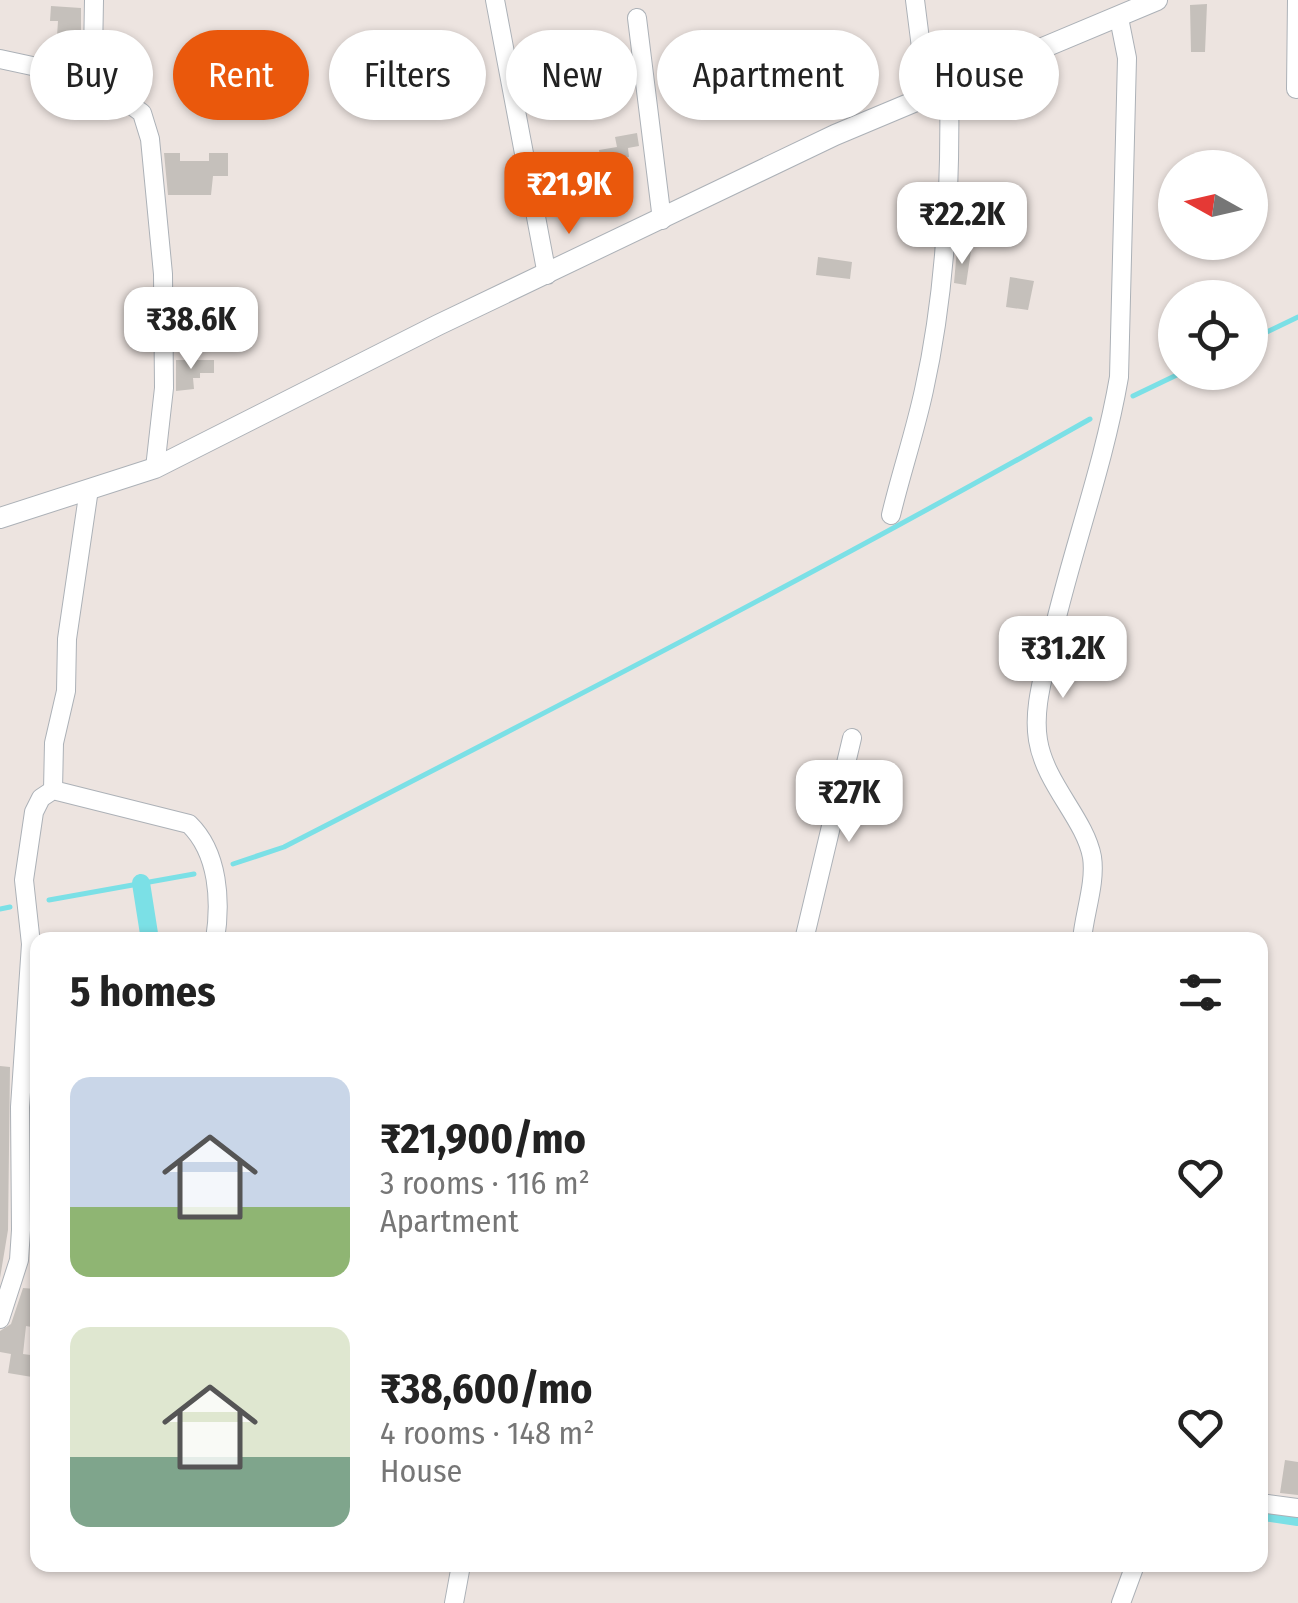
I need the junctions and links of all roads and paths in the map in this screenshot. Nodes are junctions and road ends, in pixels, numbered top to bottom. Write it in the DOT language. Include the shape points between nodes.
graph roads {
  1 [pos="94,0"];
  2 [pos="495,0"];
  3 [pos="915,0"];
  4 [pos="1157,0"];
  5 [pos="1296,0"];
  6 [pos="637,18"];
  7 [pos="1118,18"];
  8 [pos="93,30"];
  9 [pos="919,30"];
  10 [pos="1059,42"];
  11 [pos="0,59"];
  12 [pos="30,65"];
  13 [pos="1296,90"];
  14 [pos="899,108"];
  15 [pos="144,120"];
  16 [pos="949,120"];
  17 [pos="662,220"];
  18 [pos="548,275"];
  19 [pos="155,468"];
  20 [pos="89,489"];
  21 [pos="891,515"];
  22 [pos="0,518"];
  23 [pos="852,738"];
  24 [pos="53,790"];
  25 [pos="216,932"];
  26 [pos="806,932"];
  27 [pos="1083,932"];
  28 [pos="30,935"];
  29 [pos="30,959"];
  30 [pos="0,1319"];
  31 [pos="1268,1504"];
  32 [pos="1298,1508"];
  33 [pos="460,1572"];
  34 [pos="1132,1572"];
  35 [pos="454,1603"];
  36 [pos="1121,1603"];
  1 -- 8 [label="street"];
  2 -- 18 [label="street"];
  3 -- 9 [label="street"];
  4 -- 7 [label="street"];
  5 -- 13 [label="street"];
  6 -- 17 [label="street"];
  7 -- 10 [label="street"];
  7 -- 27 [label="street" via="1128,58 1120,377 1038,700 1038,740 1052,782 1092,860"];
  11 -- 12 [label="street"];
  14 -- 17 [label="street"];
  15 -- 19 [label="street" via="163,274 164,388"];
  16 -- 21 [label="street" via="937,316"];
  17 -- 18 [label="street"];
  18 -- 19 [label="street"];
  19 -- 20 [label="street"];
  20 -- 22 [label="street"];
  20 -- 24 [label="street"];
  23 -- 26 [label="street"];
  24 -- 25 [label="street" via="189,824 201,835 219,892"];
  24 -- 28 [label="street" via="34,812 24,880"];
  29 -- 30 [label="street" via="19,1260"];
  31 -- 32 [label="street"];
  33 -- 35 [label="street"];
  34 -- 36 [label="street"];
}
